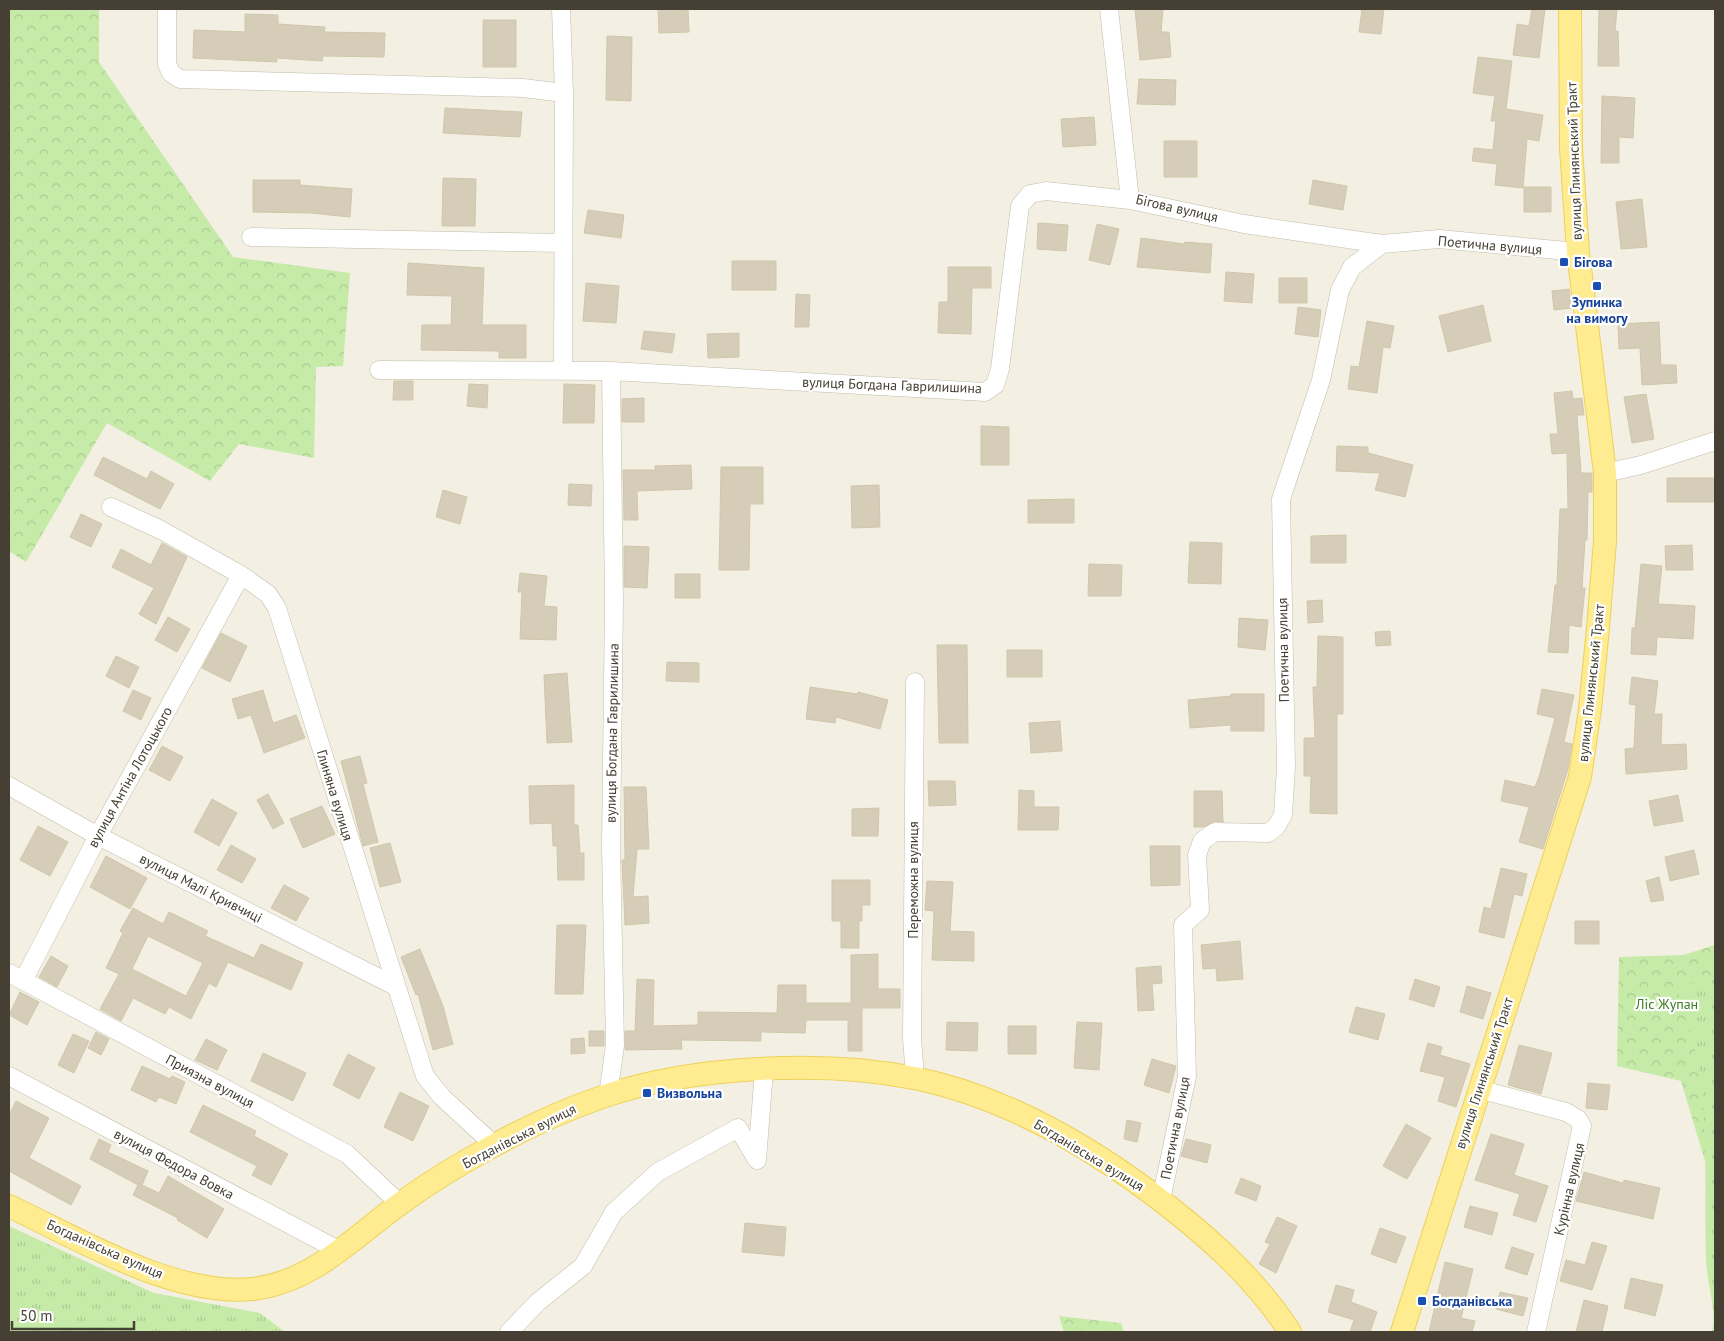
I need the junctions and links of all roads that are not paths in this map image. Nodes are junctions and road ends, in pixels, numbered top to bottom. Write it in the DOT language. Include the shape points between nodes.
graph roads {
  1 [pos="167,9"];
  2 [pos="560,9"];
  3 [pos="1109,9"];
  4 [pos="1570,9"];
  5 [pos="564,93"];
  6 [pos="1130,200"];
  7 [pos="251,237"];
  8 [pos="562,243"];
  9 [pos="1382,244"];
  10 [pos="1578,252"];
  11 [pos="379,370"];
  12 [pos="563,371"];
  13 [pos="611,371"];
  14 [pos="1715,441"];
  15 [pos="1605,472"];
  16 [pos="111,507"];
  17 [pos="241,575"];
  18 [pos="915,682"];
  19 [pos="9,786"];
  20 [pos="98,836"];
  21 [pos="16,977"];
  22 [pos="396,986"];
  23 [pos="764,1070"];
  24 [pos="9,1076"];
  25 [pos="914,1078"];
  26 [pos="1478,1089"];
  27 [pos="608,1095"];
  28 [pos="494,1145"];
  29 [pos="1161,1200"];
  30 [pos="400,1204"];
  31 [pos="9,1206"];
  32 [pos="340,1251"];
  33 [pos="509,1332"];
  34 [pos="1290,1332"];
  35 [pos="1402,1332"];
  36 [pos="1536,1332"];
  1 -- 5 [label="street" via="167,64 171,73 180,79 523,88"];
  2 -- 5 [label="street"];
  3 -- 6 [label="street, Бігова вулиця"];
  4 -- 10 [label="main road, вулиця Глинянський Тракт" via="1571,148"];
  5 -- 8 [label="street"];
  6 -- 9 [label="street, Бігова вулиця" via="1244,224"];
  6 -- 13 [label="street, вулиця Богдана Гаврилишина" via="1046,191 1030,194 1020,206 1000,369 996,385 985,392"];
  7 -- 8 [label="street"];
  8 -- 12 [label="street"];
  9 -- 10 [label="street, Поетична вулиця" via="1439,239"];
  9 -- 29 [label="street, Поетична вулиця" via="1352,267 1340,290 1321,380 1281,500 1284,815 1268,832 1215,832 1202,841 1197,854 1200,910 1183,925 1187,1076"];
  10 -- 15 [label="main road, вулиця Глинянський Тракт"];
  11 -- 12 [label="street, вулиця Богдана Гаврилишина"];
  12 -- 13 [label="street, вулиця Богдана Гаврилишина"];
  13 -- 27 [label="street, вулиця Богдана Гаврилишина" via="614,600 611,846 615,1045"];
  14 -- 15 [label="street" via="1641,465"];
  15 -- 26 [label="main road, вулиця Глинянський Тракт" via="1598,628 1580,777"];
  16 -- 17 [label="street, Глиняна вулиця" via="162,530"];
  17 -- 20 [label="street, вулиця Антіна Лотоцького"];
  17 -- 22 [label="street, Глиняна вулиця" via="268,594 277,608"];
  18 -- 25 [label="street, Переможна вулиця"];
  19 -- 20 [label="street, вулиця Малі Кривчиці"];
  20 -- 21 [label="street, вулиця Антіна Лотоцького"];
  20 -- 22 [label="street, вулиця Малі Кривчиці"];
  21 -- 30 [label="street, Приязна вулиця" via="347,1154"];
  22 -- 28 [label="street, Глиняна вулиця" via="425,1076 442,1097"];
  23 -- 25 [label="main road, Богданівська вулиця" via="839,1070"];
  23 -- 27 [label="main road, Богданівська вулиця" via="697,1076"];
  23 -- 33 [label="street" via="757,1160 738,1128 658,1172 614,1212 583,1266 538,1302"];
  24 -- 32 [label="street, вулиця Федора Вовка"];
  25 -- 29 [label="main road, Богданівська вулиця" via="976,1097 1036,1122 1122,1172"];
  26 -- 35 [label="main road, вулиця Глинянський Тракт"];
  26 -- 36 [label="street, Курінна вулиця" via="1566,1112 1578,1119 1582,1126"];
  27 -- 28 [label="main road, Богданівська вулиця" via="559,1113"];
  28 -- 30 [label="main road, Богданівська вулиця"];
  29 -- 34 [label="main road, Богданівська вулиця" via="1211,1241 1252,1284"];
  30 -- 32 [label="main road, Богданівська вулиця"];
  31 -- 32 [label="main road, Богданівська вулиця" via="141,1268 186,1283 222,1290 276,1284 309,1271"];
}
